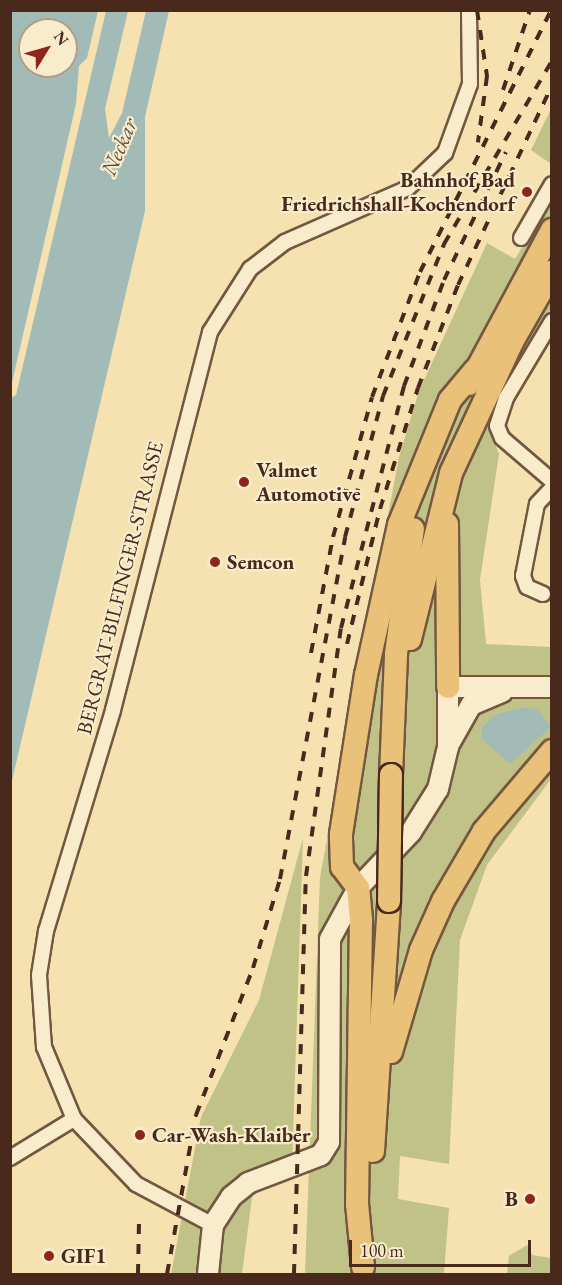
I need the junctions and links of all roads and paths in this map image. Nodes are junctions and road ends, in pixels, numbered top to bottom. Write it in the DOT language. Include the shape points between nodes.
graph roads {
  1 [pos="469,10"];
  2 [pos="552,184"];
  3 [pos="552,230"];
  4 [pos="520,238"];
  5 [pos="552,272"];
  6 [pos="552,321"];
  7 [pos="475,370"];
  8 [pos="466,444"];
  9 [pos="552,481"];
  10 [pos="552,488"];
  11 [pos="543,594"];
  12 [pos="448,687"];
  13 [pos="543,688"];
  14 [pos="396,692"];
  15 [pos="448,747"];
  16 [pos="552,751"];
  17 [pos="358,888"];
  18 [pos="379,1076"];
  19 [pos="74,1119"];
  20 [pos="10,1158"];
  21 [pos="213,1225"];
  22 [pos="363,1271"];
  23 [pos="208,1275"];
  1 -- 19 [label="street, BERGRAT-BILFINGER-STRASSE" via="470,84 445,153 408,188 285,242 250,269 210,332 113,710 50,915 39,975 44,1047"];
  2 -- 4 [label="street"];
  3 -- 7 [label="highway"];
  5 -- 8 [label="highway" via="512,342"];
  6 -- 9 [label="street" via="506,398 497,426 502,438"];
  7 -- 14 [label="highway" via="411,537 401,599"];
  7 -- 17 [label="highway" via="450,400 399,525 385,578 341,834 342,867"];
  8 -- 12 [label="highway" via="444,549"];
  8 -- 14 [label="highway" via="451,473 430,544"];
  10 -- 11 [label="street" via="537,504 523,576 527,588"];
  12 -- 13 [label="main road"];
  12 -- 15 [label="main road"];
  13 -- 15 [label="main road" via="488,694 471,705"];
  14 -- 18 [label="highway, bridge"];
  15 -- 17 [label="main road" via="428,809"];
  16 -- 18 [label="highway" via="498,813 443,901"];
  17 -- 21 [label="main road" via="336,919 327,958 329,1142 321,1155 248,1183"];
  17 -- 22 [label="highway" via="357,1204"];
  18 -- 22 [label="highway"];
  19 -- 20 [label="street"];
  19 -- 21 [label="street, BERGRAT-BILFINGER-STRASSE" via="136,1184"];
  21 -- 23 [label="main road"];
}
